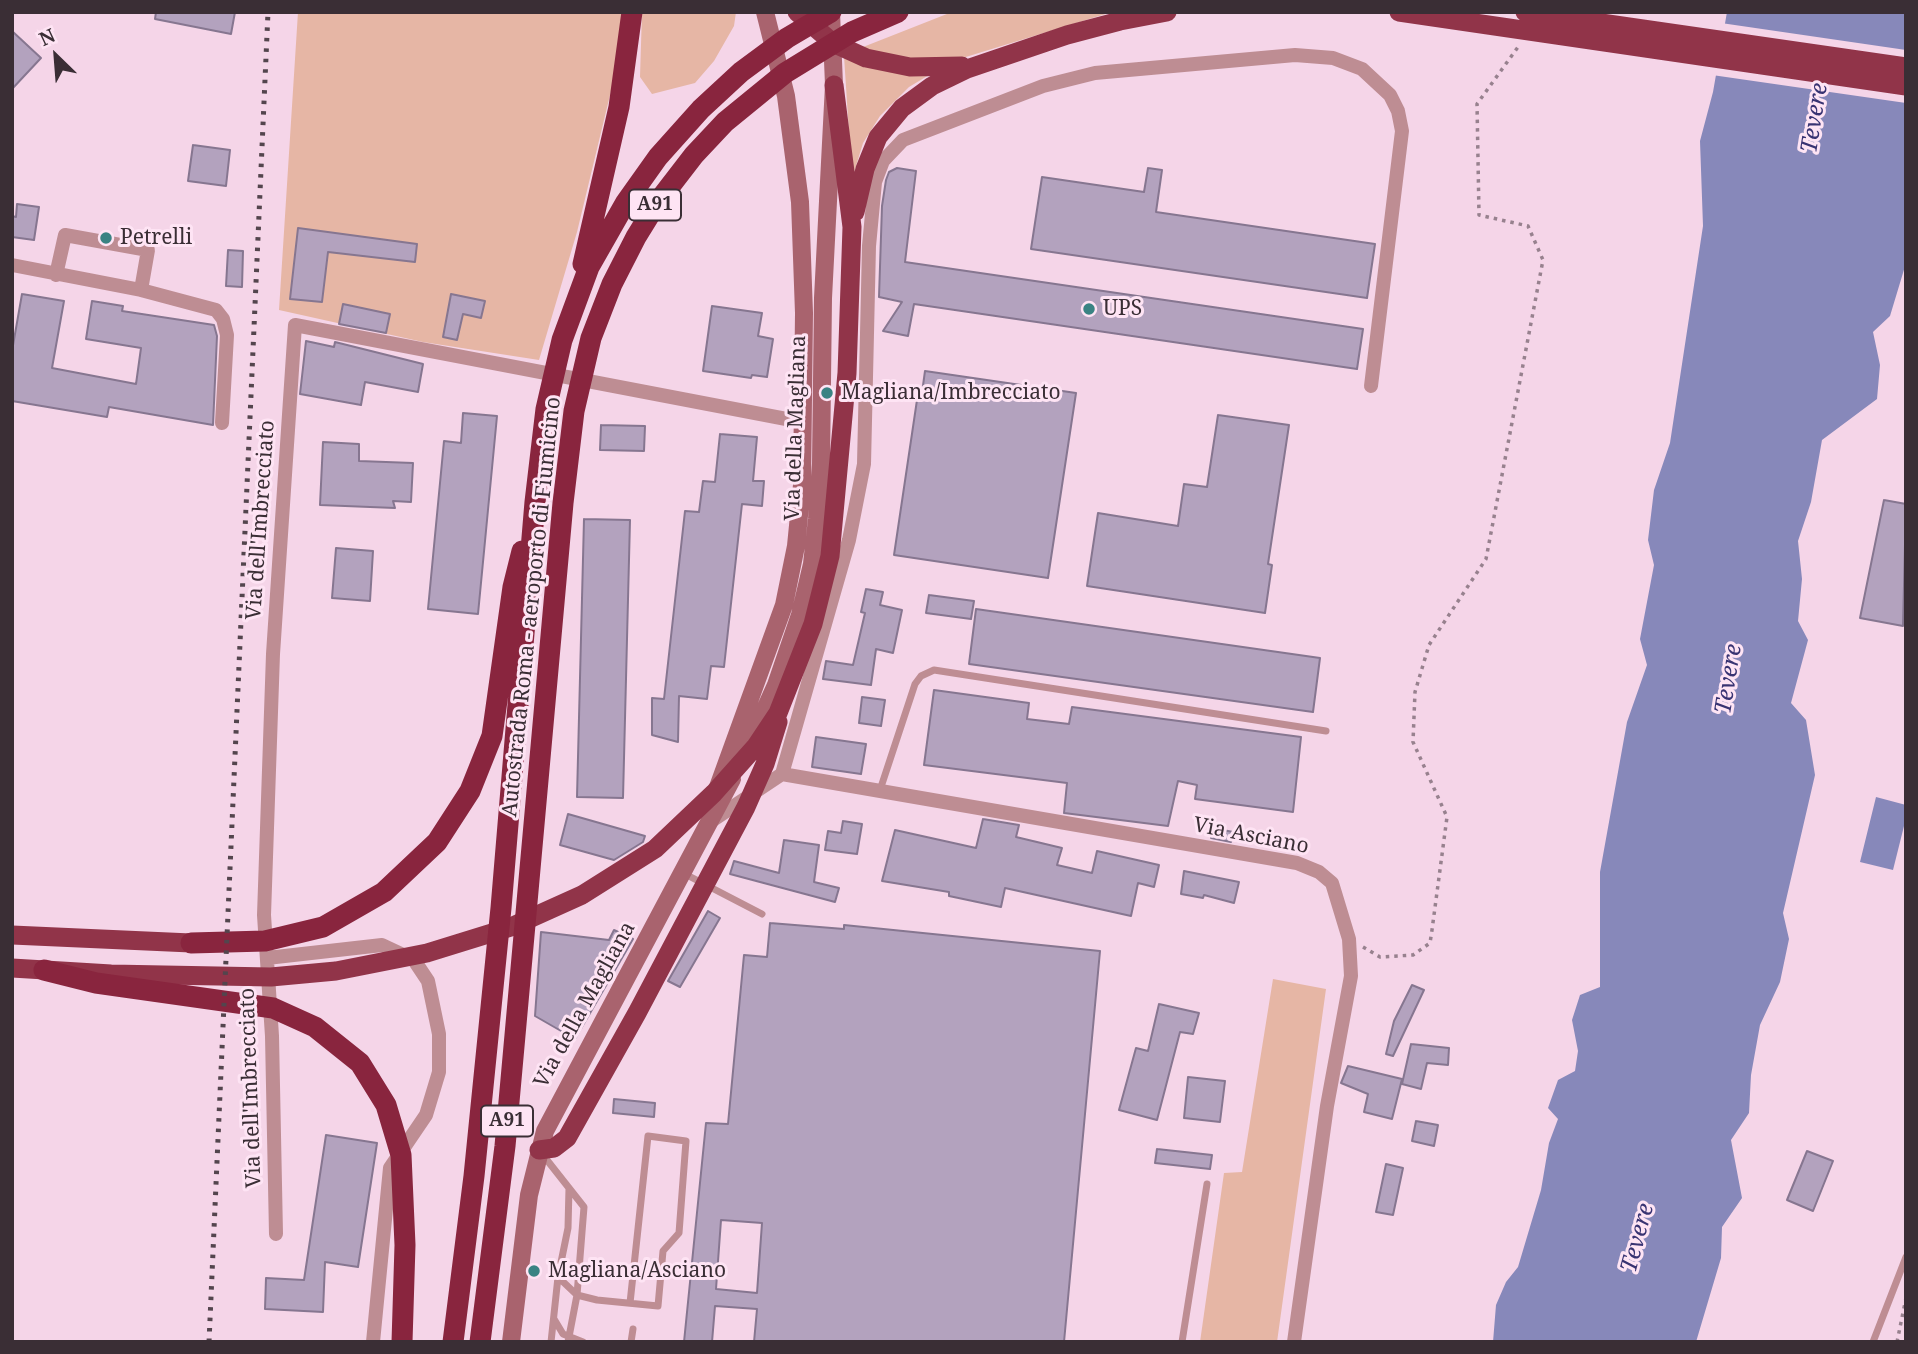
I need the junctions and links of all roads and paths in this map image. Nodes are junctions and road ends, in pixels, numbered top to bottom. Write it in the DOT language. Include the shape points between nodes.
graph roads {
  1 [pos="632,12"];
  2 [pos="765,12"];
  3 [pos="797,12"];
  4 [pos="831,12"];
  5 [pos="898,12"];
  6 [pos="1167,12"];
  7 [pos="1399,12"];
  8 [pos="1525,12"];
  9 [pos="833,43"];
  10 [pos="1513,56"];
  11 [pos="993,59"];
  12 [pos="1906,67"];
  13 [pos="834,85"];
  14 [pos="1906,86"];
  15 [pos="852,227"];
  16 [pos="12,265"];
  17 [pos="56,275"];
  18 [pos="580,284"];
  19 [pos="141,290"];
  20 [pos="1371,386"];
  21 [pos="803,422"];
  22 [pos="222,423"];
  23 [pos="820,489"];
  24 [pos="861,491"];
  25 [pos="536,502"];
  26 [pos="783,702"];
  27 [pos="1326,731"];
  28 [pos="782,774"];
  29 [pos="880,791"];
  30 [pos="708,824"];
  31 [pos="682,873"];
  32 [pos="762,914"];
  33 [pos="12,935"];
  34 [pos="1349,939"];
  35 [pos="191,943"];
  36 [pos="267,958"];
  37 [pos="12,968"];
  38 [pos="44,970"];
  39 [pos="539,1150"];
  40 [pos="1207,1184"];
  41 [pos="569,1188"];
  42 [pos="276,1234"];
  43 [pos="1906,1257"];
  44 [pos="558,1277"];
  45 [pos="577,1295"];
  46 [pos="1906,1298"];
  47 [pos="631,1303"];
  48 [pos="554,1319"];
  49 [pos="633,1329"];
  50 [pos="568,1340"];
  51 [pos="373,1342"];
  52 [pos="402,1342"];
  53 [pos="453,1342"];
  54 [pos="480,1342"];
  55 [pos="511,1342"];
  56 [pos="551,1342"];
  57 [pos="583,1342"];
  58 [pos="631,1342"];
  59 [pos="1182,1342"];
  60 [pos="1294,1342"];
  61 [pos="1873,1342"];
  62 [pos="1897,1342"];
  1 -- 18 [label="highway" via="619,107"];
  2 -- 21 [label="main road, Via della Magliana" via="786,96 800,202"];
  3 -- 9 [label="highway"];
  4 -- 9 [label="main road, Via della Magliana"];
  4 -- 18 [label="highway, Autostrada Roma - aeroporto di Fiumicino / A91" via="755,61 687,123 640,180"];
  5 -- 54 [label="highway, Autostrada Roma - aeroporto di Fiumicino / A91" via="805,60 725,122 657,203 612,284 584,362 571,434 505,1146"];
  6 -- 11 [label="highway" via="1108,24"];
  7 -- 14 [label="highway"];
  8 -- 12 [label="highway"];
  9 -- 11 [label="highway" via="900,66 947,67"];
  9 -- 13 [label="main road, Via della Magliana"];
  10 -- 34 [label="path" via="1477,104 1479,215 1528,226 1543,260 1486,559 1429,645 1415,692 1413,742 1447,817 1430,943 1404,957 1380,957"];
  11 -- 15 [label="highway" via="932,86 889,122 869,158"];
  13 -- 15 [label="highway"];
  13 -- 23 [label="main road, Via della Magliana" via="822,298"];
  15 -- 26 [label="highway" via="841,459 830,556 813,624"];
  16 -- 17 [label="street"];
  17 -- 19 [label="street"];
  17 -- 19 [label="street" via="65,235 148,250"];
  18 -- 25 [label="highway, Autostrada Roma - aeroporto di Fiumicino / A91" via="551,380"];
  19 -- 22 [label="street" via="208,306 223,319 227,344"];
  20 -- 24 [label="street" via="1402,138 1396,105 1380,82 1347,62 1295,55 1077,76 915,134 897,145 880,167 869,246"];
  21 -- 30 [label="main road, Via della Magliana" via="800,517 788,589"];
  21 -- 36 [label="street, Via dell'Imbrecciato" via="295,325 272,654 264,915"];
  23 -- 24 [label="street"];
  23 -- 30 [label="main road, Via della Magliana" via="809,576 786,658 742,760"];
  24 -- 28 [label="street"];
  25 -- 35 [label="highway" via="513,587 492,736 470,791 437,842 384,892 323,927 265,941"];
  25 -- 53 [label="highway, Autostrada Roma - aeroporto di Fiumicino / A91" via="501,908"];
  26 -- 38 [label="highway" via="741,764 677,830 628,867 546,913 465,942 360,967 271,977"];
  26 -- 39 [label="highway" via="765,764 740,820 567,1138 554,1148"];
  27 -- 29 [label="lane" via="934,670 915,684"];
  28 -- 29 [label="street, Via Asciano"];
  28 -- 30 [label="street, Via della Magliana"];
  29 -- 34 [label="street, Via Asciano" via="1297,863 1332,883"];
  30 -- 31 [label="main road, Via della Magliana"];
  31 -- 32 [label="lane"];
  31 -- 39 [label="main road, Via della Magliana" via="560,1098"];
  33 -- 35 [label="highway"];
  34 -- 60 [label="street, Via Asciano" via="1351,976 1327,1106"];
  36 -- 42 [label="street, Via dell'Imbrecciato"];
  36 -- 51 [label="street" via="382,945 414,960 428,981 439,1034 439,1072 426,1115 390,1168"];
  37 -- 38 [label="highway"];
  38 -- 52 [label="highway" via="96,983 262,1005 303,1019 340,1044 367,1072 393,1123 403,1170"];
  39 -- 41 [label="lane"];
  39 -- 55 [label="main road, Via della Magliana"];
  40 -- 59 [label="lane"];
  41 -- 44 [label="lane" via="568,1228"];
  41 -- 45 [label="lane" via="584,1206"];
  43 -- 61 [label="lane"];
  44 -- 45 [label="lane"];
  44 -- 48 [label="lane"];
  45 -- 47 [label="lane"];
  45 -- 50 [label="lane"];
  46 -- 62 [label="path"];
  47 -- 47 [label="lane" via="648,1136 687,1140 679,1233 663,1251 658,1306"];
  48 -- 50 [label="lane"];
  48 -- 56 [label="lane"];
  49 -- 58 [label="lane"];
  50 -- 57 [label="lane"];
}
